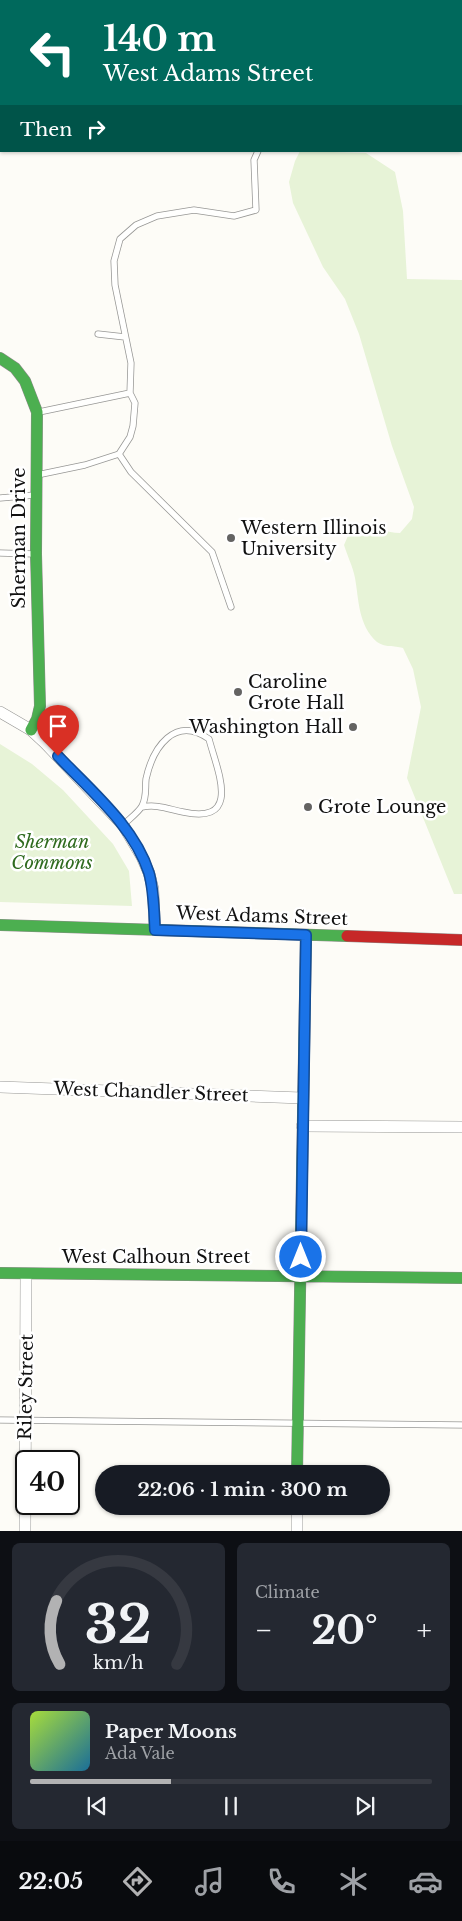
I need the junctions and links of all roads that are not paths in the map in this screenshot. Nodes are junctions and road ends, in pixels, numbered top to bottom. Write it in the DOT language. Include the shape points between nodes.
graph roads {
  1 [pos="258,152"];
  2 [pos="98,334"];
  3 [pos="125,337"];
  4 [pos="0,358"];
  5 [pos="130,393"];
  6 [pos="37,412"];
  7 [pos="119,454"];
  8 [pos="35,475"];
  9 [pos="35,495"];
  10 [pos="0,498"];
  11 [pos="0,554"];
  12 [pos="36,554"];
  13 [pos="231,607"];
  14 [pos="0,712"];
  15 [pos="31,730"];
  16 [pos="142,807"];
  17 [pos="123,824"];
  18 [pos="0,924"];
  19 [pos="155,930"];
  20 [pos="306,935"];
  21 [pos="462,940"];
  22 [pos="0,1087"];
  23 [pos="302,1098"];
  24 [pos="302,1126"];
  25 [pos="462,1127"];
  26 [pos="0,1273"];
  27 [pos="26,1274"];
  28 [pos="301,1276"];
  29 [pos="462,1278"];
  30 [pos="0,1420"];
  31 [pos="26,1420"];
  32 [pos="298,1422"];
  33 [pos="462,1425"];
  34 [pos="297,1465"];
  35 [pos="297,1515"];
  36 [pos="25,1531"];
  37 [pos="297,1531"];
  1 -- 3 [label="lane" via="254,160 256,210 234,216 194,210 157,216 136,225 120,239 114,269"];
  2 -- 3 [label="lane"];
  3 -- 5 [label="lane" via="131,363"];
  4 -- 6 [label="street, Sherman Drive" via="20,373 31,390"];
  5 -- 6 [label="lane"];
  5 -- 7 [label="lane" via="135,402 133,426 130,438"];
  6 -- 8 [label="street, Sherman Drive"];
  7 -- 8 [label="lane"];
  7 -- 13 [label="lane" via="131,472 212,552"];
  8 -- 9 [label="street, Sherman Drive"];
  9 -- 10 [label="lane"];
  9 -- 12 [label="street, Sherman Drive"];
  11 -- 12 [label="lane"];
  12 -- 15 [label="street, Sherman Drive" via="40,706"];
  14 -- 15 [label="street"];
  15 -- 17 [label="street"];
  16 -- 16 [label="lane" via="153,805 197,815 210,813 221,803 223,794 209,739 185,729 171,734 151,763"];
  16 -- 17 [label="lane"];
  17 -- 19 [label="street" via="149,873"];
  18 -- 19 [label="street, West Adams Street"];
  19 -- 20 [label="street, West Adams Street"];
  20 -- 21 [label="street, West Adams Street"];
  20 -- 23 [label="street"];
  22 -- 23 [label="street, West Chandler Street"];
  23 -- 24 [label="street"];
  24 -- 25 [label="street"];
  24 -- 28 [label="street"];
  26 -- 27 [label="street, West Calhoun Street"];
  27 -- 28 [label="street, West Calhoun Street"];
  27 -- 31 [label="street, Riley Street"];
  28 -- 29 [label="street, West Calhoun Street"];
  28 -- 32 [label="street"];
  30 -- 31 [label="lane"];
  31 -- 32 [label="lane"];
  31 -- 36 [label="street, Riley Street"];
  32 -- 33 [label="lane"];
  32 -- 34 [label="street"];
  35 -- 37 [label="street"];
}
